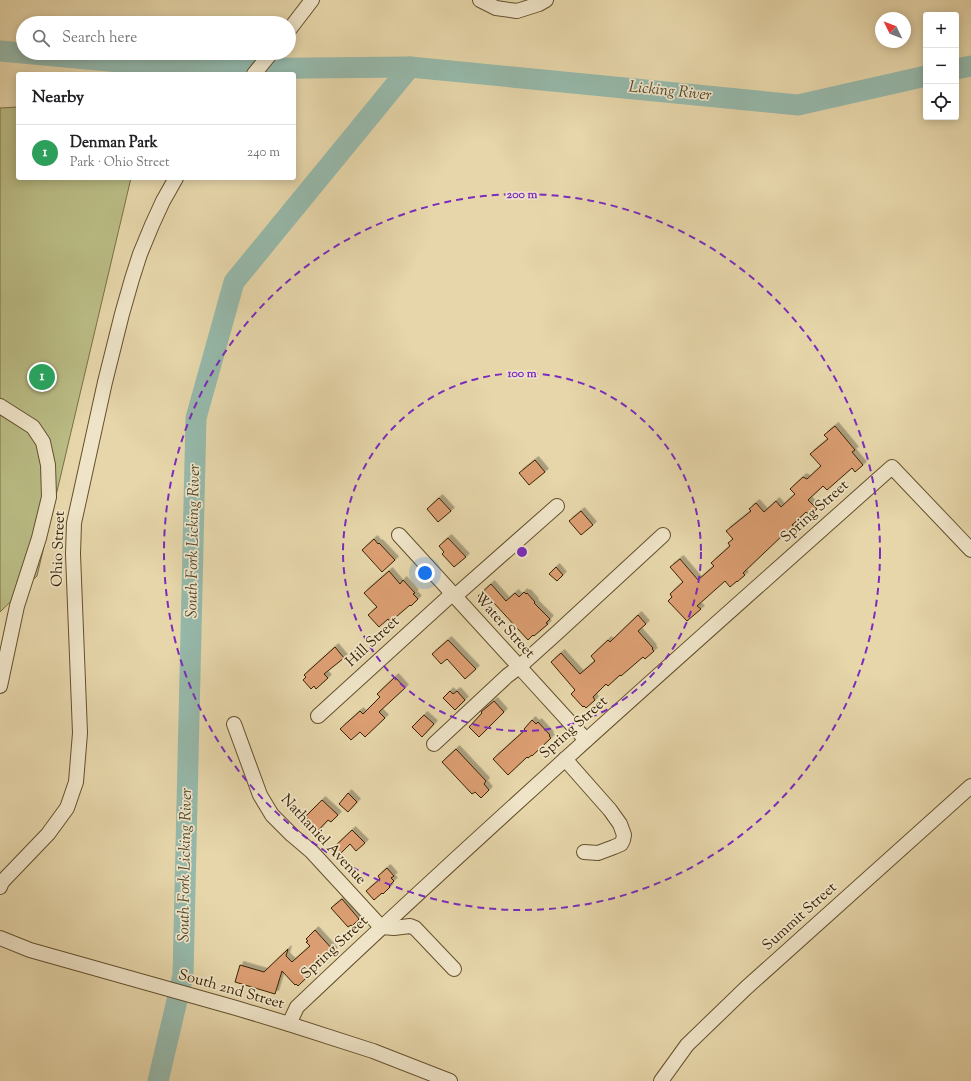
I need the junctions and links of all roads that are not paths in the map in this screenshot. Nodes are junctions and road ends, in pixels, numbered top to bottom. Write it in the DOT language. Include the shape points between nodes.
graph roads {
  1 [pos="312,0"];
  2 [pos="480,0"];
  3 [pos="546,0"];
  4 [pos="296,21"];
  5 [pos="265,60"];
  6 [pos="256,72"];
  7 [pos="175,180"];
  8 [pos="0,406"];
  9 [pos="557,506"];
  10 [pos="399,535"];
  11 [pos="663,535"];
  12 [pos="971,550"];
  13 [pos="453,595"];
  14 [pos="519,667"];
  15 [pos="0,686"];
  16 [pos="318,716"];
  17 [pos="234,724"];
  18 [pos="586,740"];
  19 [pos="434,744"];
  20 [pos="565,759"];
  21 [pos="971,786"];
  22 [pos="584,852"];
  23 [pos="0,887"];
  24 [pos="381,927"];
  25 [pos="0,938"];
  26 [pos="454,969"];
  27 [pos="289,1024"];
  28 [pos="450,1081"];
  29 [pos="661,1081"];
  1 -- 4 [label="street"];
  2 -- 3 [label="street" via="496,8 517,11"];
  5 -- 6 [label="street"];
  7 -- 23 [label="street, Ohio Street" via="152,225 130,286 74,523 72,554 80,733 76,782 67,808 48,834"];
  8 -- 15 [label="street" via="33,427 44,442 49,496 39,538 17,606"];
  9 -- 13 [label="street, Hill Street"];
  10 -- 13 [label="street, Water Street"];
  11 -- 14 [label="street"];
  12 -- 18 [label="street, Spring Street" via="892,467"];
  13 -- 14 [label="street, Water Street"];
  13 -- 16 [label="street, Hill Street"];
  14 -- 18 [label="street, Water Street"];
  14 -- 19 [label="street"];
  17 -- 24 [label="street, Nathaniel Avenue" via="260,795 272,815 312,852"];
  18 -- 20 [label="street, Spring Street"];
  20 -- 22 [label="street" via="610,810 624,835 621,844 610,849 598,853"];
  20 -- 24 [label="street, Spring Street"];
  21 -- 29 [label="street, Summit Street" via="735,998 687,1045"];
  24 -- 26 [label="street" via="415,928"];
  24 -- 27 [label="street, Spring Street" via="296,1007"];
  25 -- 27 [label="street, South 2nd Street" via="30,950"];
  27 -- 28 [label="street, South 2nd Street" via="374,1051"];
}
